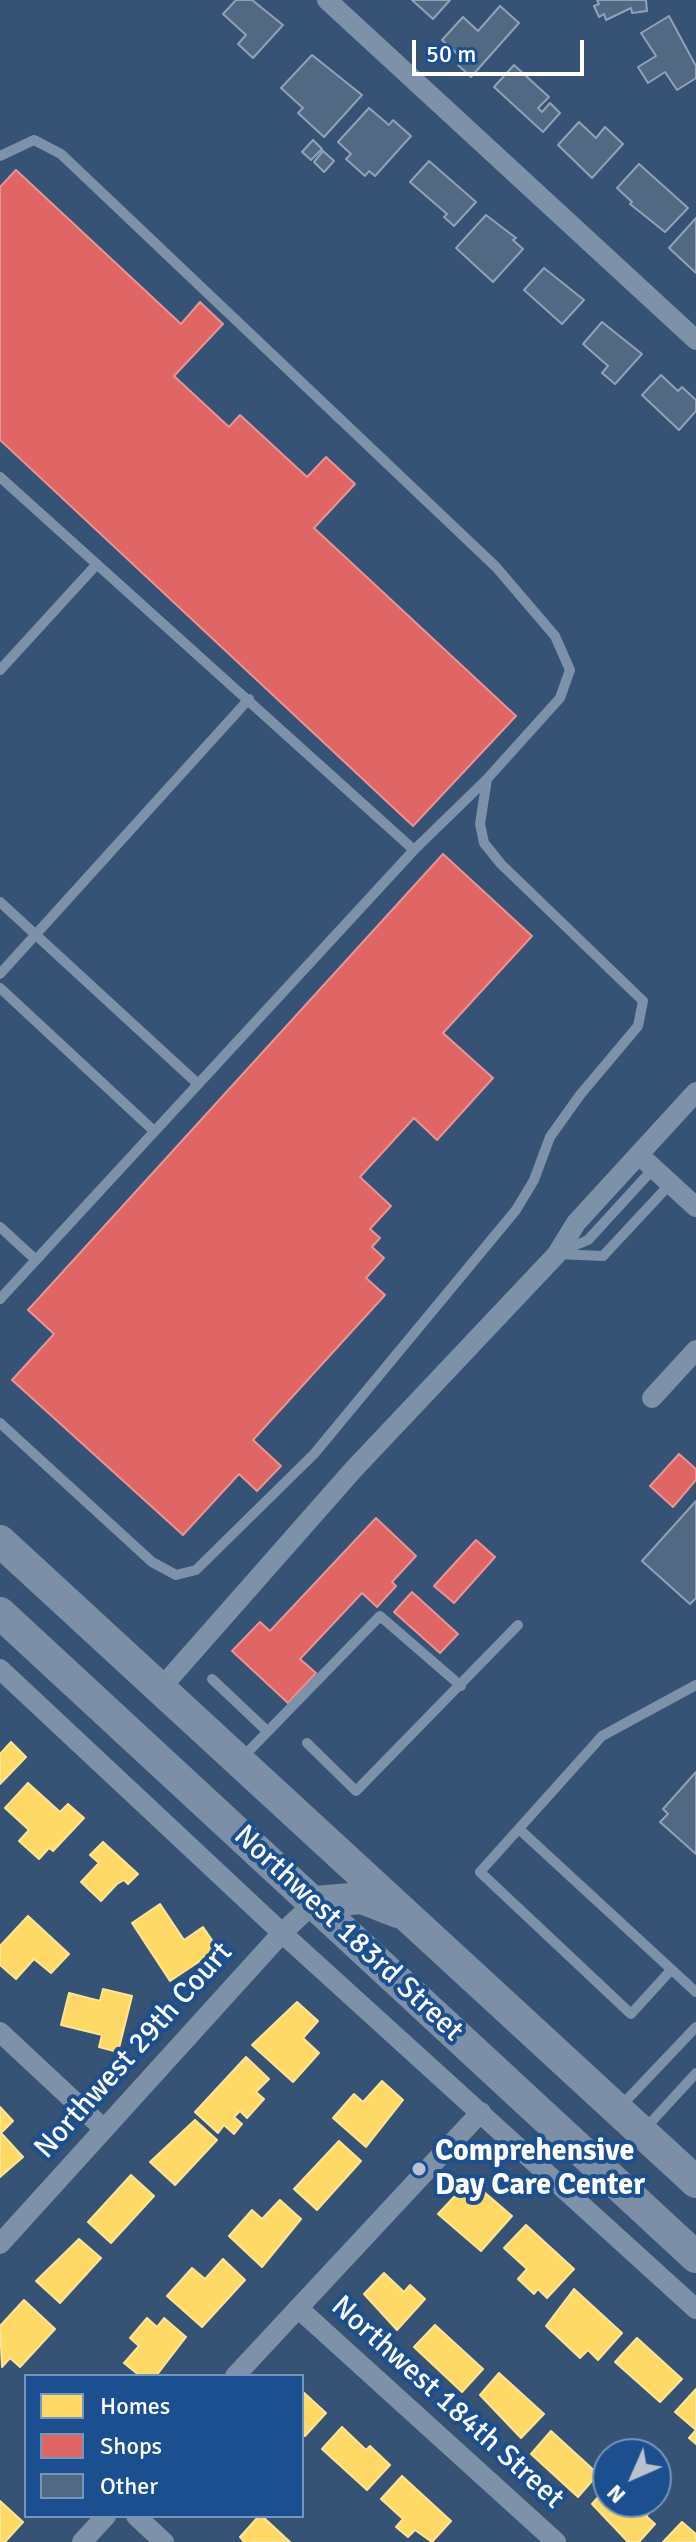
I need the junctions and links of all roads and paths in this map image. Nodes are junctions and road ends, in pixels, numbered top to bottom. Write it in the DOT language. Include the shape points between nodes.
graph roads {
  1 [pos="327,0"];
  2 [pos="0,156"];
  3 [pos="696,340"];
  4 [pos="0,477"];
  5 [pos="97,564"];
  6 [pos="0,670"];
  7 [pos="249,699"];
  8 [pos="487,779"];
  9 [pos="414,850"];
  10 [pos="0,902"];
  11 [pos="36,935"];
  12 [pos="0,974"];
  13 [pos="0,988"];
  14 [pos="198,1084"];
  15 [pos="696,1092"];
  16 [pos="154,1131"];
  17 [pos="646,1161"];
  18 [pos="671,1183"];
  19 [pos="696,1207"];
  20 [pos="0,1227"];
  21 [pos="557,1254"];
  22 [pos="36,1260"];
  23 [pos="0,1299"];
  24 [pos="696,1350"];
  25 [pos="652,1398"];
  26 [pos="0,1423"];
  27 [pos="0,1541"];
  28 [pos="0,1613"];
  29 [pos="518,1625"];
  30 [pos="0,1669"];
  31 [pos="212,1679"];
  32 [pos="696,1685"];
  33 [pos="461,1686"];
  34 [pos="161,1688"];
  35 [pos="267,1731"];
  36 [pos="307,1743"];
  37 [pos="239,1761"];
  38 [pos="519,1829"];
  39 [pos="315,1902"];
  40 [pos="408,1916"];
  41 [pos="282,1933"];
  42 [pos="671,1970"];
  43 [pos="696,1992"];
  44 [pos="696,2027"];
  45 [pos="0,2032"];
  46 [pos="696,2073"];
  47 [pos="618,2109"];
  48 [pos="481,2112"];
  49 [pos="104,2129"];
  50 [pos="642,2132"];
  51 [pos="696,2182"];
  52 [pos="0,2244"];
  53 [pos="696,2257"];
  54 [pos="298,2308"];
  55 [pos="696,2309"];
  56 [pos="237,2374"];
  57 [pos="104,2518"];
  58 [pos="138,2518"];
  59 [pos="82,2542"];
  60 [pos="164,2542"];
  61 [pos="556,2542"];
  1 -- 3 [label="street"];
  2 -- 8 [label="lane" via="34,140 61,154 496,567 555,636 570,670 560,698"];
  4 -- 5 [label="lane"];
  5 -- 6 [label="lane"];
  5 -- 7 [label="lane"];
  7 -- 9 [label="lane"];
  7 -- 11 [label="lane"];
  8 -- 9 [label="lane"];
  8 -- 26 [label="lane" via="480,824 484,843 643,1001 638,1026 550,1137 516,1210 314,1454 196,1570 176,1575 152,1562"];
  9 -- 14 [label="lane"];
  10 -- 11 [label="lane"];
  11 -- 12 [label="lane"];
  11 -- 14 [label="lane"];
  13 -- 16 [label="lane"];
  14 -- 16 [label="lane"];
  15 -- 17 [label="street"];
  16 -- 22 [label="lane"];
  17 -- 18 [label="street"];
  17 -- 21 [label="street" via="576,1223"];
  18 -- 19 [label="street"];
  18 -- 21 [label="lane" via="603,1256"];
  20 -- 22 [label="lane"];
  21 -- 34 [label="street" via="353,1470"];
  22 -- 23 [label="lane"];
  24 -- 25 [label="street"];
  27 -- 34 [label="main road, Northwest 183rd Street"];
  28 -- 39 [label="main road, Northwest 183rd Street"];
  29 -- 33 [label="lane"];
  30 -- 41 [label="street"];
  31 -- 35 [label="lane"];
  32 -- 38 [label="lane" via="602,1736"];
  33 -- 35 [label="lane" via="380,1616"];
  33 -- 36 [label="lane" via="356,1791"];
  34 -- 37 [label="main road, Northwest 183rd Street"];
  35 -- 37 [label="lane"];
  37 -- 40 [label="main road, Northwest 183rd Street"];
  38 -- 42 [label="lane"];
  38 -- 42 [label="lane" via="480,1872 631,2014"];
  39 -- 40 [label="main road" via="362,1898"];
  39 -- 41 [label="street, Northwest 29th Court"];
  39 -- 53 [label="main road, Northwest 183rd Street"];
  40 -- 47 [label="main road, Northwest 183rd Street"];
  41 -- 48 [label="street"];
  41 -- 49 [label="street, Northwest 29th Court"];
  42 -- 43 [label="lane"];
  44 -- 47 [label="lane"];
  45 -- 49 [label="street"];
  46 -- 50 [label="lane"];
  47 -- 50 [label="main road, Northwest 183rd Street"];
  48 -- 54 [label="street"];
  48 -- 55 [label="street"];
  49 -- 52 [label="street, Northwest 29th Court"];
  50 -- 51 [label="main road, Northwest 183rd Street"];
  54 -- 56 [label="street"];
  54 -- 61 [label="street, Northwest 184th Street"];
  57 -- 59 [label="street"];
  58 -- 60 [label="street"];
}
